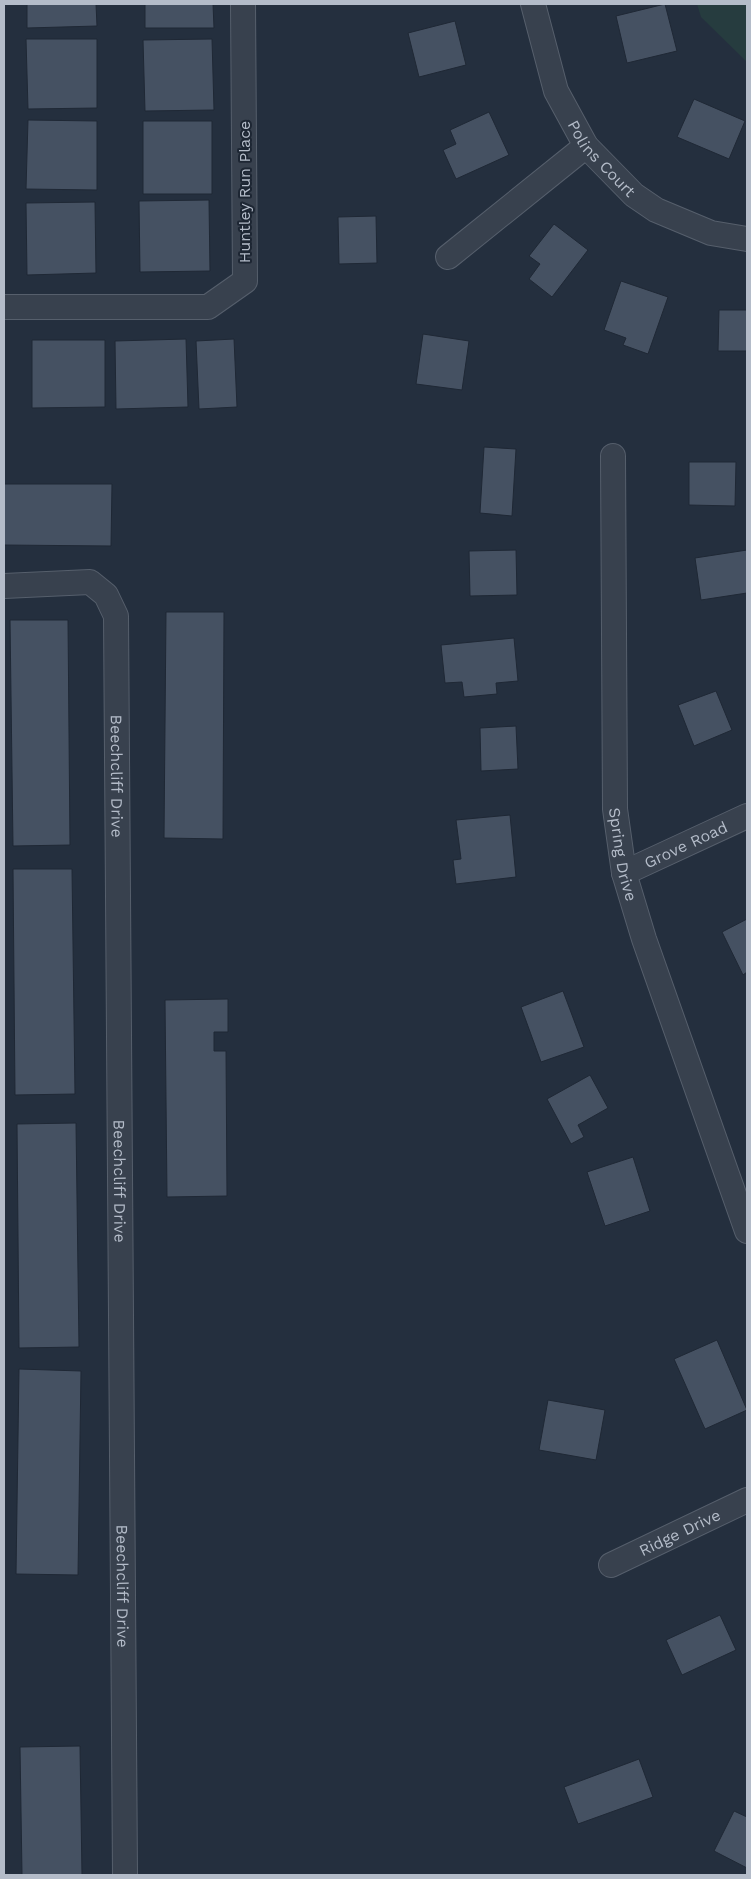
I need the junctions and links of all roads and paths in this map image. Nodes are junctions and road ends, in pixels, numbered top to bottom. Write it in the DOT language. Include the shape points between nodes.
graph roads {
  1 [pos="243,4"];
  2 [pos="533,4"];
  3 [pos="586,146"];
  4 [pos="747,239"];
  5 [pos="448,257"];
  6 [pos="4,307"];
  7 [pos="613,456"];
  8 [pos="4,586"];
  9 [pos="747,816"];
  10 [pos="624,874"];
  11 [pos="747,1231"];
  12 [pos="747,1500"];
  13 [pos="612,1565"];
  14 [pos="125,1875"];
  1 -- 6 [label="street, Huntley Run Place" via="245,281 208,307"];
  2 -- 3 [label="street, Polins Court" via="556,91"];
  3 -- 4 [label="street, Polins Court" via="634,195 656,210 711,233"];
  3 -- 5 [label="street"];
  7 -- 10 [label="street, Spring Drive" via="614,809"];
  8 -- 14 [label="street, Beechcliff Drive" via="90,582 106,595 116,616"];
  9 -- 10 [label="street, Grove Road"];
  10 -- 11 [label="street, Spring Drive" via="644,940"];
  12 -- 13 [label="street, Ridge Drive"];
}
